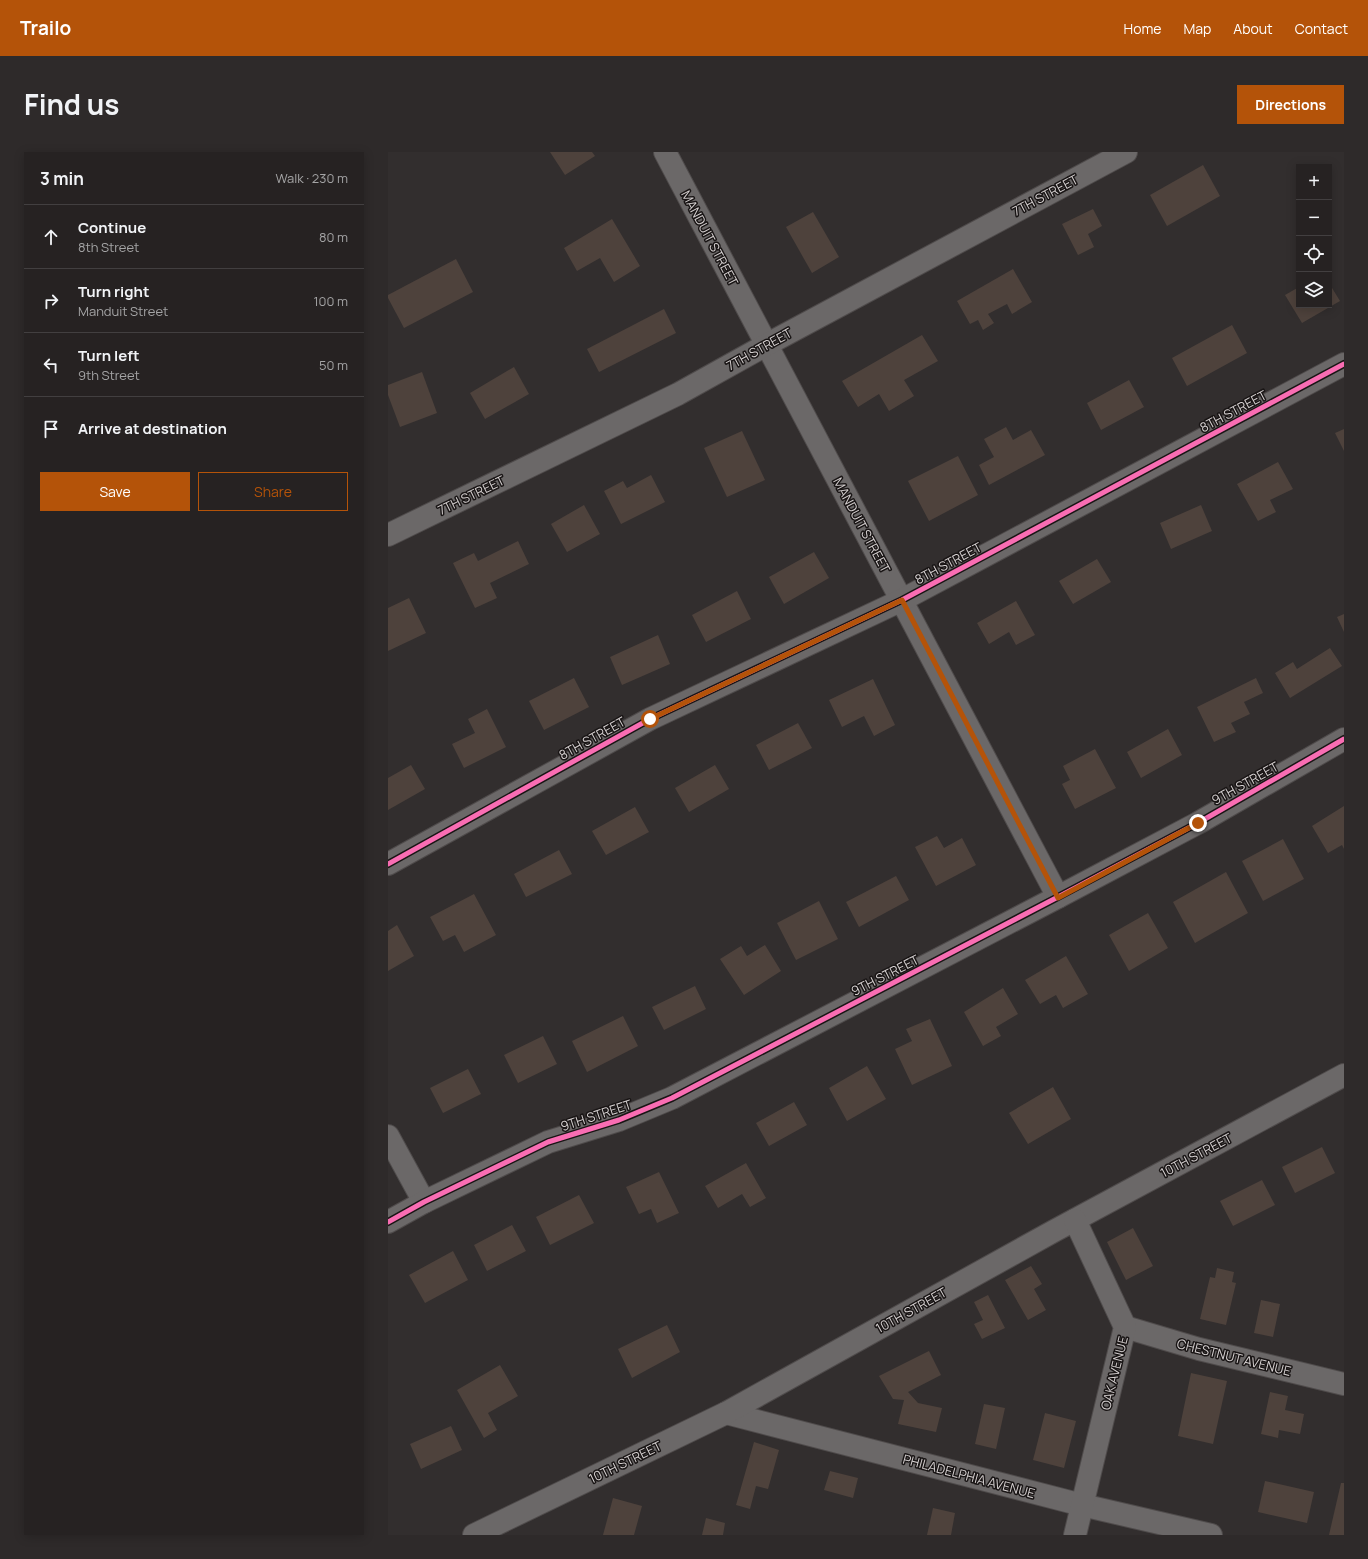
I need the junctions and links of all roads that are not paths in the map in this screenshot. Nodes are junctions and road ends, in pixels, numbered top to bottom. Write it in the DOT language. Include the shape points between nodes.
graph roads {
  1 [pos="665,152"];
  2 [pos="1126,152"];
  3 [pos="766,345"];
  4 [pos="1344,364"];
  5 [pos="388,535"];
  6 [pos="902,600"];
  7 [pos="1344,739"];
  8 [pos="388,864"];
  9 [pos="1058,898"];
  10 [pos="1344,1075"];
  11 [pos="388,1136"];
  12 [pos="424,1202"];
  13 [pos="1075,1220"];
  14 [pos="388,1222"];
  15 [pos="1125,1327"];
  16 [pos="1344,1384"];
  17 [pos="726,1413"];
  18 [pos="1082,1505"];
  19 [pos="474,1535"];
  20 [pos="1075,1535"];
  21 [pos="1212,1535"];
  1 -- 3 [label="street, MANDUIT STREET"];
  2 -- 3 [label="street, 7TH STREET"];
  3 -- 5 [label="street, 7TH STREET" via="678,394"];
  3 -- 6 [label="street, MANDUIT STREET"];
  4 -- 6 [label="street, 8TH STREET"];
  6 -- 8 [label="street, 8TH STREET" via="650,719"];
  6 -- 9 [label="street, MANDUIT STREET"];
  7 -- 9 [label="street, 9TH STREET" via="1198,823"];
  9 -- 12 [label="street, 9TH STREET" via="672,1098 619,1120 548,1142"];
  10 -- 13 [label="street, 10TH STREET"];
  11 -- 12 [label="street"];
  12 -- 14 [label="street, 9TH STREET"];
  13 -- 15 [label="street, OAK AVENUE"];
  13 -- 17 [label="street, 10TH STREET"];
  15 -- 16 [label="street, CHESTNUT AVENUE" via="1199,1349"];
  15 -- 18 [label="street, OAK AVENUE"];
  17 -- 18 [label="street, PHILADELPHIA AVENUE"];
  17 -- 19 [label="street, 10TH STREET"];
  18 -- 20 [label="street, OAK AVENUE"];
  18 -- 21 [label="street, PHILADELPHIA AVENUE"];
}
